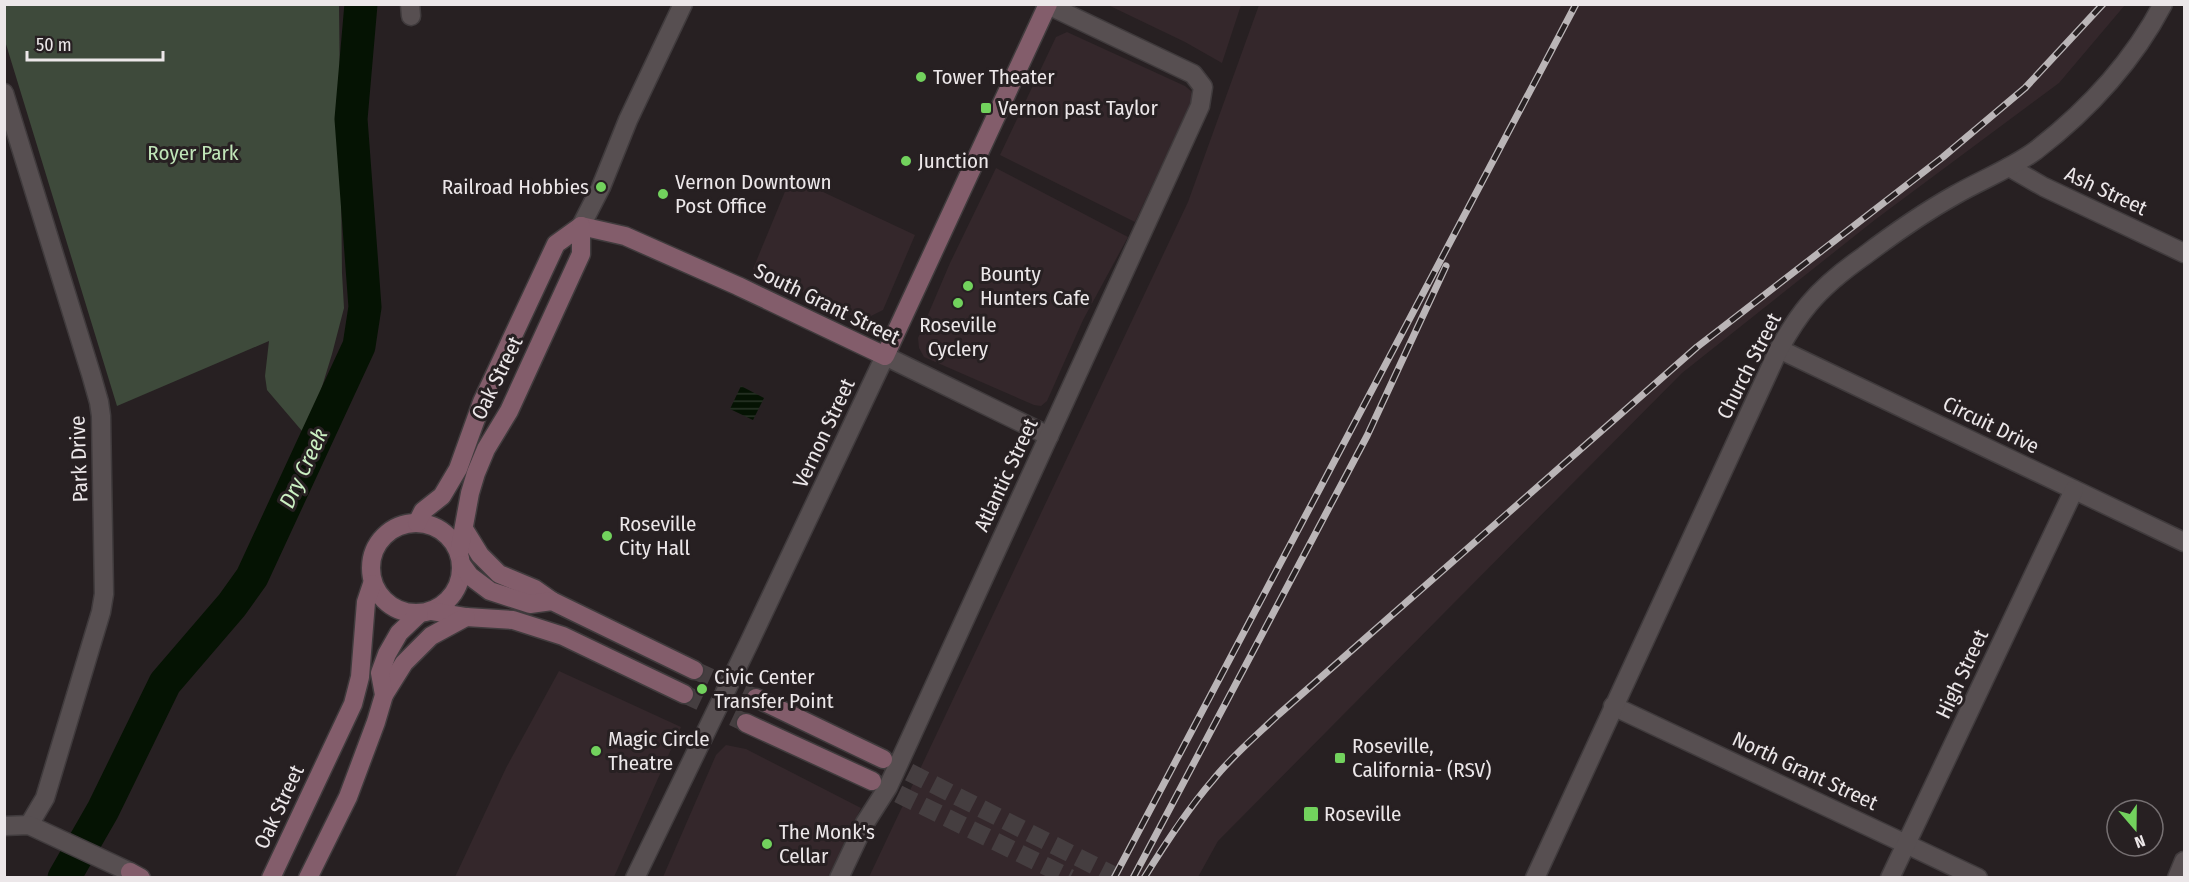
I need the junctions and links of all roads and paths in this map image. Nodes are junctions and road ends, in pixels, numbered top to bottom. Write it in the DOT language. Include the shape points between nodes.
graph roads {
  1 [pos="683,4"];
  2 [pos="2163,4"];
  3 [pos="1047,5"];
  4 [pos="4,93"];
  5 [pos="2009,167"];
  6 [pos="581,226"];
  7 [pos="2184,253"];
  8 [pos="1779,349"];
  9 [pos="885,356"];
  10 [pos="1049,436"];
  11 [pos="2074,490"];
  12 [pos="417,523"];
  13 [pos="464,529"];
  14 [pos="2184,542"];
  15 [pos="460,559"];
  16 [pos="372,584"];
  17 [pos="552,602"];
  18 [pos="425,612"];
  19 [pos="466,617"];
  20 [pos="694,670"];
  21 [pos="684,694"];
  22 [pos="384,695"];
  23 [pos="756,698"];
  24 [pos="1613,706"];
  25 [pos="746,723"];
  26 [pos="883,759"];
  27 [pos="873,781"];
  28 [pos="4,826"];
  29 [pos="36,829"];
  30 [pos="1906,844"];
  31 [pos="2184,861"];
  32 [pos="135,875"];
  33 [pos="271,878"];
  34 [pos="308,878"];
  35 [pos="635,878"];
  36 [pos="839,878"];
  37 [pos="1535,878"];
  38 [pos="1890,878"];
  39 [pos="1978,878"];
  40 [pos="2176,878"];
  1 -- 6 [label="street, Oak Street"];
  2 -- 5 [label="street, Church Street" via="2150,29 2101,92 2034,151"];
  3 -- 9 [label="main road, Vernon Street"];
  3 -- 10 [label="street, Atlantic Street" via="1193,74 1203,87 1200,106"];
  4 -- 29 [label="street, Park Drive" via="101,416 104,594"];
  5 -- 7 [label="street, Ash Street"];
  5 -- 8 [label="street, Church Street" via="1908,223 1834,278 1810,302"];
  6 -- 9 [label="main road, South Grant Street" via="625,236"];
  6 -- 12 [label="main road, Oak Street" via="556,244 482,402 458,469 442,496 423,511"];
  6 -- 13 [label="main road, Oak Street" via="581,255 480,465"];
  8 -- 11 [label="street, Circuit Drive"];
  8 -- 24 [label="street, Church Street"];
  9 -- 10 [label="street, South Grant Street"];
  9 -- 35 [label="street, Vernon Street"];
  10 -- 36 [label="street, Atlantic Street" via="888,787 865,823"];
  11 -- 14 [label="street, Circuit Drive"];
  11 -- 30 [label="street, High Street"];
  12 -- 15 [label="main road" via="445,534"];
  12 -- 16 [label="main road" via="400,526 381,539 371,560"];
  13 -- 15 [label="main road, Oak Street"];
  13 -- 17 [label="main road" via="480,555 499,574 535,589"];
  15 -- 17 [label="main road" via="470,576 490,591 530,604"];
  15 -- 18 [label="main road" via="457,588 450,598"];
  16 -- 18 [label="main road" via="386,603 396,609"];
  16 -- 33 [label="main road, Oak Street" via="366,602 360,677 353,704"];
  17 -- 20 [label="main road"];
  18 -- 19 [label="main road"];
  18 -- 22 [label="main road" via="399,633 387,654 380,673"];
  19 -- 21 [label="main road" via="513,620 563,636"];
  19 -- 22 [label="main road" via="431,636 404,663"];
  22 -- 34 [label="main road" via="358,772"];
  23 -- 26 [label="main road"];
  24 -- 30 [label="street, North Grant Street"];
  24 -- 37 [label="street, Church Street"];
  25 -- 27 [label="main road"];
  28 -- 29 [label="street"];
  29 -- 32 [label="street"];
  30 -- 38 [label="street, High Street"];
  30 -- 39 [label="street, North Grant Street"];
  31 -- 40 [label="street"];
}
